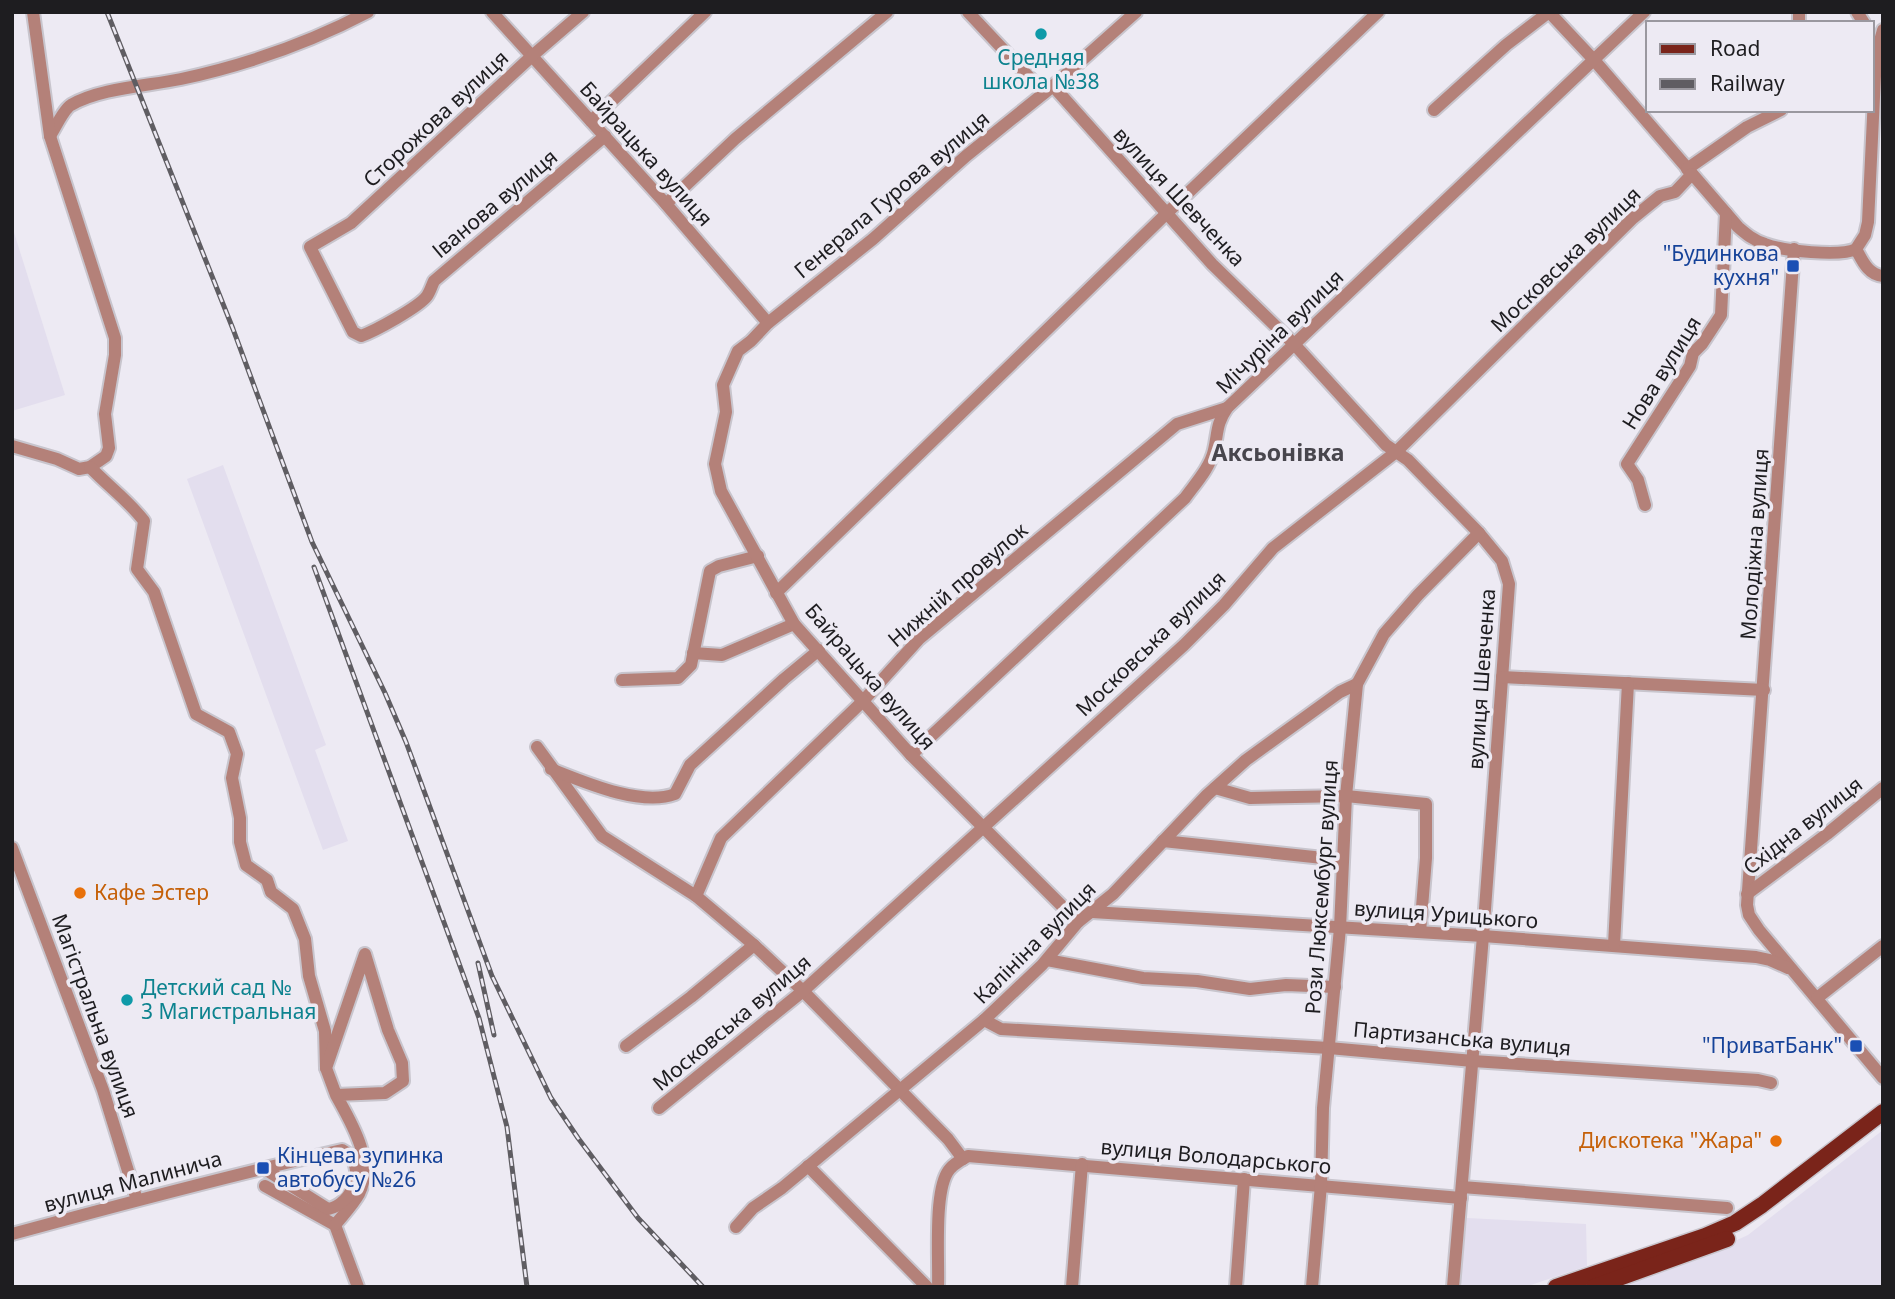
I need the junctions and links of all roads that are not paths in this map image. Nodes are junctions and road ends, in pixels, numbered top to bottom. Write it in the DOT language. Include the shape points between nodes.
graph roads {
  1 [pos="33,12"];
  2 [pos="368,12"];
  3 [pos="492,12"];
  4 [pos="583,12"];
  5 [pos="705,12"];
  6 [pos="887,12"];
  7 [pos="968,12"];
  8 [pos="1136,12"];
  9 [pos="1378,12"];
  10 [pos="1549,12"];
  11 [pos="1644,12"];
  12 [pos="346,17"];
  13 [pos="1883,30"];
  14 [pos="1876,49"];
  15 [pos="532,56"];
  16 [pos="1594,60"];
  17 [pos="1048,90"];
  18 [pos="1874,92"];
  19 [pos="1434,110"];
  20 [pos="1777,112"];
  21 [pos="1873,112"];
  22 [pos="591,121"];
  23 [pos="50,136"];
  24 [pos="605,136"];
  25 [pos="1689,171"];
  26 [pos="666,204"];
  27 [pos="1167,213"];
  28 [pos="1726,214"];
  29 [pos="310,247"];
  30 [pos="1856,248"];
  31 [pos="1794,249"];
  32 [pos="1883,276"];
  33 [pos="768,323"];
  34 [pos="1294,344"];
  35 [pos="1227,408"];
  36 [pos="726,412"];
  37 [pos="12,446"];
  38 [pos="1396,452"];
  39 [pos="90,467"];
  40 [pos="1645,505"];
  41 [pos="1479,533"];
  42 [pos="758,556"];
  43 [pos="776,593"];
  44 [pos="794,624"];
  45 [pos="819,650"];
  46 [pos="693,653"];
  47 [pos="1502,677"];
  48 [pos="622,680"];
  49 [pos="1628,683"];
  50 [pos="1357,684"];
  51 [pos="1764,690"];
  52 [pos="863,701"];
  53 [pos="537,747"];
  54 [pos="911,755"];
  55 [pos="551,769"];
  56 [pos="1215,788"];
  57 [pos="1883,788"];
  58 [pos="1346,796"];
  59 [pos="982,827"];
  60 [pos="1163,841"];
  61 [pos="12,848"];
  62 [pos="1342,860"];
  63 [pos="1747,894"];
  64 [pos="696,896"];
  65 [pos="1092,912"];
  66 [pos="1078,922"];
  67 [pos="1340,928"];
  68 [pos="1420,933"];
  69 [pos="1483,936"];
  70 [pos="754,945"];
  71 [pos="1614,946"];
  72 [pos="1883,946"];
  73 [pos="1047,960"];
  74 [pos="1795,971"];
  75 [pos="1335,987"];
  76 [pos="803,991"];
  77 [pos="1817,998"];
  78 [pos="984,1020"];
  79 [pos="626,1046"];
  80 [pos="1329,1048"];
  81 [pos="1473,1061"];
  82 [pos="326,1068"];
  83 [pos="1883,1078"];
  84 [pos="1771,1083"];
  85 [pos="898,1090"];
  86 [pos="336,1095"];
  87 [pos="659,1108"];
  88 [pos="1883,1112"];
  89 [pos="1883,1122"];
  90 [pos="965,1157"];
  91 [pos="1082,1164"];
  92 [pos="808,1166"];
  93 [pos="263,1168"];
  94 [pos="1244,1179"];
  95 [pos="1321,1185"];
  96 [pos="265,1186"];
  97 [pos="1461,1192"];
  98 [pos="137,1200"];
  99 [pos="1727,1208"];
  100 [pos="335,1225"];
  101 [pos="736,1227"];
  102 [pos="12,1234"];
  103 [pos="358,1287"];
  104 [pos="927,1287"];
  105 [pos="939,1287"];
  106 [pos="1072,1287"];
  107 [pos="1236,1287"];
  108 [pos="1312,1287"];
  109 [pos="1453,1287"];
  110 [pos="1556,1287"];
  111 [pos="1594,1287"];
  1 -- 23 [label="street"];
  2 -- 12 [label="street"];
  3 -- 15 [label="street, Байрацька вулиця"];
  4 -- 15 [label="street, Сторожова вулиця"];
  5 -- 22 [label="street"];
  6 -- 26 [label="street" via="735,139"];
  7 -- 17 [label="street, вулиця Шевченка"];
  8 -- 17 [label="street, Генерала Гурова вулиця"];
  9 -- 27 [label="street"];
  10 -- 16 [label="street"];
  10 -- 19 [label="street"];
  11 -- 16 [label="street, Мічуріна вулиця"];
  12 -- 23 [label="street" via="326,34 285,50 183,79 101,94 69,106"];
  13 -- 14 [label="street"];
  14 -- 18 [label="street"];
  15 -- 22 [label="street, Байрацька вулиця"];
  15 -- 29 [label="street, Сторожова вулиця" via="351,223"];
  16 -- 25 [label="street"];
  16 -- 34 [label="street, Мічуріна вулиця"];
  17 -- 27 [label="street, вулиця Шевченка"];
  17 -- 33 [label="street, Генерала Гурова вулиця"];
  20 -- 25 [label="street, Московська вулиця" via="1746,127"];
  21 -- 30 [label="street" via="1868,222"];
  22 -- 24 [label="street, Байрацька вулиця"];
  23 -- 39 [label="street" via="115,338 106,414 109,448 106,456"];
  24 -- 26 [label="street, Байрацька вулиця"];
  24 -- 29 [label="street, Іванова вулиця" via="434,281 428,296 372,332 361,336 353,332"];
  25 -- 28 [label="street"];
  25 -- 38 [label="street, Московська вулиця" via="1675,192 1660,197 1633,218"];
  26 -- 33 [label="street, Байрацька вулиця"];
  27 -- 34 [label="street, вулиця Шевченка"];
  27 -- 43 [label="street"];
  28 -- 31 [label="street" via="1750,238"];
  28 -- 40 [label="street, Нова вулиця" via="1721,315 1693,353 1690,366 1628,464"];
  30 -- 31 [label="street" via="1840,253"];
  30 -- 32 [label="street" via="1869,270"];
  31 -- 51 [label="street, Молодіжна вулиця"];
  33 -- 36 [label="street, Генерала Гурова вулиця" via="730,364 723,385"];
  34 -- 35 [label="street, Мічуріна вулиця"];
  34 -- 38 [label="street, вулиця Шевченка"];
  35 -- 52 [label="street, Нижній провулок" via="1177,424 919,639"];
  35 -- 54 [label="street, Мічуріна вулиця" via="1216,428 1214,452 1185,498"];
  36 -- 42 [label="street, Байрацька вулиця" via="715,464 721,491"];
  37 -- 39 [label="street" via="79,469"];
  38 -- 41 [label="street, вулиця Шевченка"];
  38 -- 59 [label="street, Московська вулиця" via="1273,548 1184,645"];
  39 -- 82 [label="street" via="128,500 144,522 137,569 154,592 196,714 229,732 237,754 232,778 246,865 293,909 305,939 309,976 325,1031"];
  41 -- 47 [label="street, вулиця Шевченка" via="1508,573"];
  41 -- 50 [label="street, Рози Люксембург вулиця" via="1384,634"];
  42 -- 43 [label="street, Байрацька вулиця"];
  42 -- 46 [label="street" via="710,571"];
  43 -- 44 [label="street, Байрацька вулиця"];
  44 -- 45 [label="street, Байрацька вулиця"];
  44 -- 46 [label="street" via="722,655"];
  45 -- 52 [label="street, Байрацька вулиця"];
  45 -- 55 [label="street" via="691,765 675,794 662,799 623,792"];
  46 -- 48 [label="street" via="691,665 678,678"];
  47 -- 49 [label="street"];
  47 -- 69 [label="street, вулиця Шевченка"];
  49 -- 51 [label="street"];
  49 -- 71 [label="street"];
  50 -- 56 [label="street, Калініна вулиця" via="1284,732"];
  50 -- 58 [label="street, Рози Люксембург вулиця"];
  51 -- 63 [label="street, Молодіжна вулиця"];
  52 -- 54 [label="street, Байрацька вулиця"];
  52 -- 64 [label="street, Нижній провулок" via="721,838"];
  53 -- 55 [label="street"];
  54 -- 59 [label="street, Байрацька вулиця"];
  55 -- 64 [label="street" via="602,836"];
  56 -- 58 [label="street" via="1250,798"];
  56 -- 60 [label="street, Калініна вулиця"];
  57 -- 63 [label="street, Східна вулиця"];
  58 -- 62 [label="street, Рози Люксембург вулиця"];
  58 -- 68 [label="street" via="1426,804"];
  59 -- 66 [label="street, Байрацька вулиця"];
  59 -- 76 [label="street, Московська вулиця"];
  60 -- 62 [label="street"];
  60 -- 65 [label="street, Калініна вулиця"];
  61 -- 98 [label="street, Магістральна вулиця" via="103,1090"];
  62 -- 67 [label="street, Рози Люксембург вулиця"];
  63 -- 74 [label="street, Молодіжна вулиця" via="1753,923"];
  64 -- 70 [label="street"];
  65 -- 66 [label="street, Калініна вулиця"];
  65 -- 67 [label="street, вулиця Урицького"];
  66 -- 73 [label="street, Калініна вулиця"];
  67 -- 68 [label="street, вулиця Урицького"];
  67 -- 75 [label="street, Рози Люксембург вулиця"];
  68 -- 69 [label="street, вулиця Урицького"];
  69 -- 71 [label="street, вулиця Урицького"];
  69 -- 81 [label="street, вулиця Шевченка"];
  70 -- 76 [label="street"];
  70 -- 79 [label="street"];
  71 -- 74 [label="street, вулиця Урицького" via="1756,957"];
  72 -- 77 [label="street"];
  73 -- 75 [label="street" via="1143,978 1250,989"];
  73 -- 78 [label="street, Калініна вулиця"];
  74 -- 77 [label="street, Молодіжна вулиця"];
  75 -- 80 [label="street, Рози Люксембург вулиця"];
  76 -- 85 [label="street"];
  76 -- 87 [label="street, Московська вулиця"];
  77 -- 83 [label="street, Молодіжна вулиця"];
  78 -- 80 [label="street, Партизанська вулиця" via="1001,1029"];
  78 -- 85 [label="street, Калініна вулиця"];
  80 -- 81 [label="street, Партизанська вулиця"];
  80 -- 95 [label="street, Рози Люксембург вулиця"];
  81 -- 84 [label="street, Партизанська вулиця"];
  81 -- 97 [label="street, вулиця Шевченка"];
  82 -- 86 [label="street"];
  82 -- 86 [label="street" via="365,954 402,1063 402,1081 385,1093"];
  85 -- 90 [label="street"];
  85 -- 92 [label="street, Калініна вулиця"];
  86 -- 100 [label="street" via="366,1164 359,1193"];
  88 -- 110 [label="main road" via="1734,1223"];
  89 -- 111 [label="main road" via="1745,1230"];
  90 -- 91 [label="street, вулиця Володарського"];
  90 -- 105 [label="street" via="947,1172 941,1198"];
  91 -- 94 [label="street, вулиця Володарського"];
  91 -- 106 [label="street"];
  92 -- 101 [label="street, Калініна вулиця" via="753,1208"];
  92 -- 104 [label="street"];
  93 -- 93 [label="street, вулиця Малинича" via="342,1150 353,1160 355,1182 343,1203 328,1209"];
  93 -- 98 [label="street, вулиця Малинича"];
  94 -- 95 [label="street, вулиця Володарського"];
  94 -- 107 [label="street"];
  95 -- 97 [label="street, вулиця Володарського"];
  95 -- 108 [label="street, Рози Люксембург вулиця"];
  96 -- 100 [label="street"];
  97 -- 99 [label="street, вулиця Володарського"];
  97 -- 109 [label="street, вулиця Шевченка"];
  98 -- 102 [label="street, вулиця Малинича"];
  100 -- 103 [label="street"];
}
